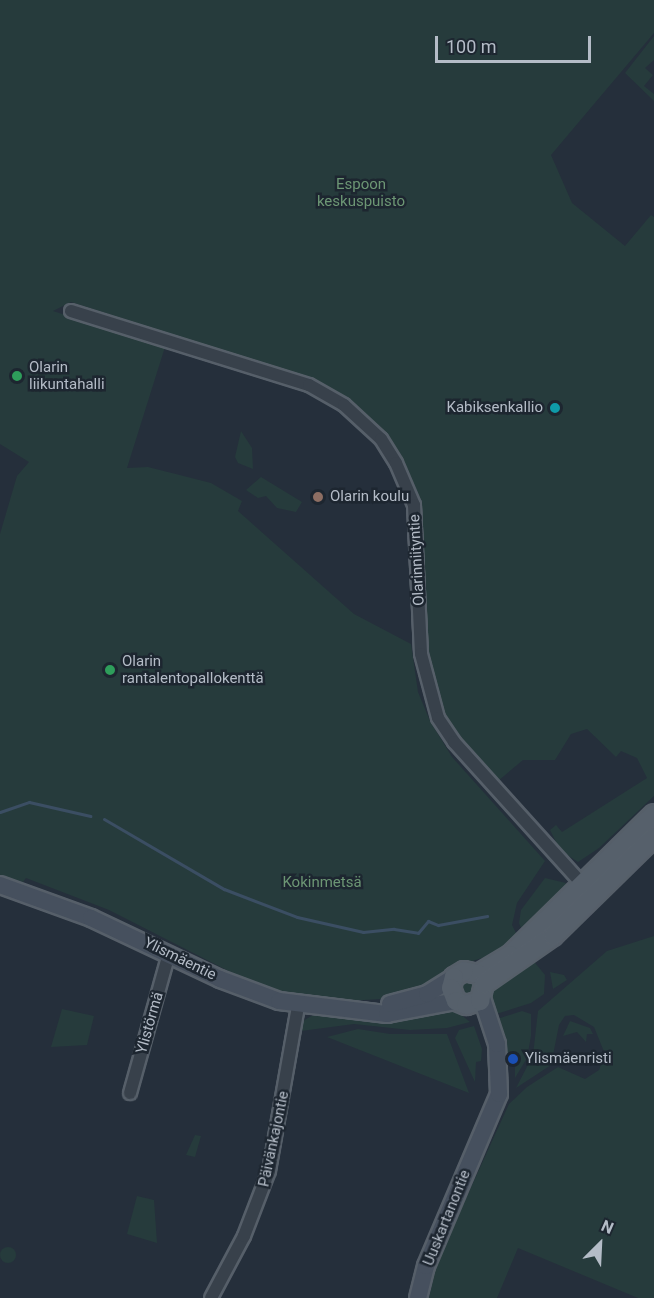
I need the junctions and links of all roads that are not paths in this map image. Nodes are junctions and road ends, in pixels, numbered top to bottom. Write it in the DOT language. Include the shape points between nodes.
graph roads {
  1 [pos="71,310"];
  2 [pos="654,814"];
  3 [pos="654,837"];
  4 [pos="0,885"];
  5 [pos="588,889"];
  6 [pos="169,953"];
  7 [pos="454,976"];
  8 [pos="473,992"];
  9 [pos="298,1006"];
  10 [pos="365,1011"];
  11 [pos="130,1093"];
  12 [pos="211,1298"];
  13 [pos="418,1298"];
  1 -- 5 [label="street, Olarinniityntie" via="309,385 344,405 381,439 403,476 414,505 421,654 438,717 454,742"];
  2 -- 5 [label="main road, Ylismäentie"];
  3 -- 5 [label="main road, Ylismäentie"];
  4 -- 6 [label="main road, Ylismäentie" via="91,918"];
  5 -- 8 [label="main road, Ylismäentie"];
  6 -- 9 [label="main road, Ylismäentie" via="249,992"];
  6 -- 11 [label="street, Ylistörmä"];
  7 -- 8 [label="main road" via="464,971"];
  7 -- 8 [label="main road" via="451,988"];
  7 -- 10 [label="main road, Ylismäentie" via="427,994"];
  8 -- 10 [label="main road, Ylismäentie" via="387,1014"];
  8 -- 13 [label="main road, Uuskartanontie" via="490,1068 479,1139 426,1266"];
  9 -- 10 [label="main road, Ylismäentie"];
  9 -- 12 [label="street, Päivänkajontie" via="269,1171 244,1236"];
}
